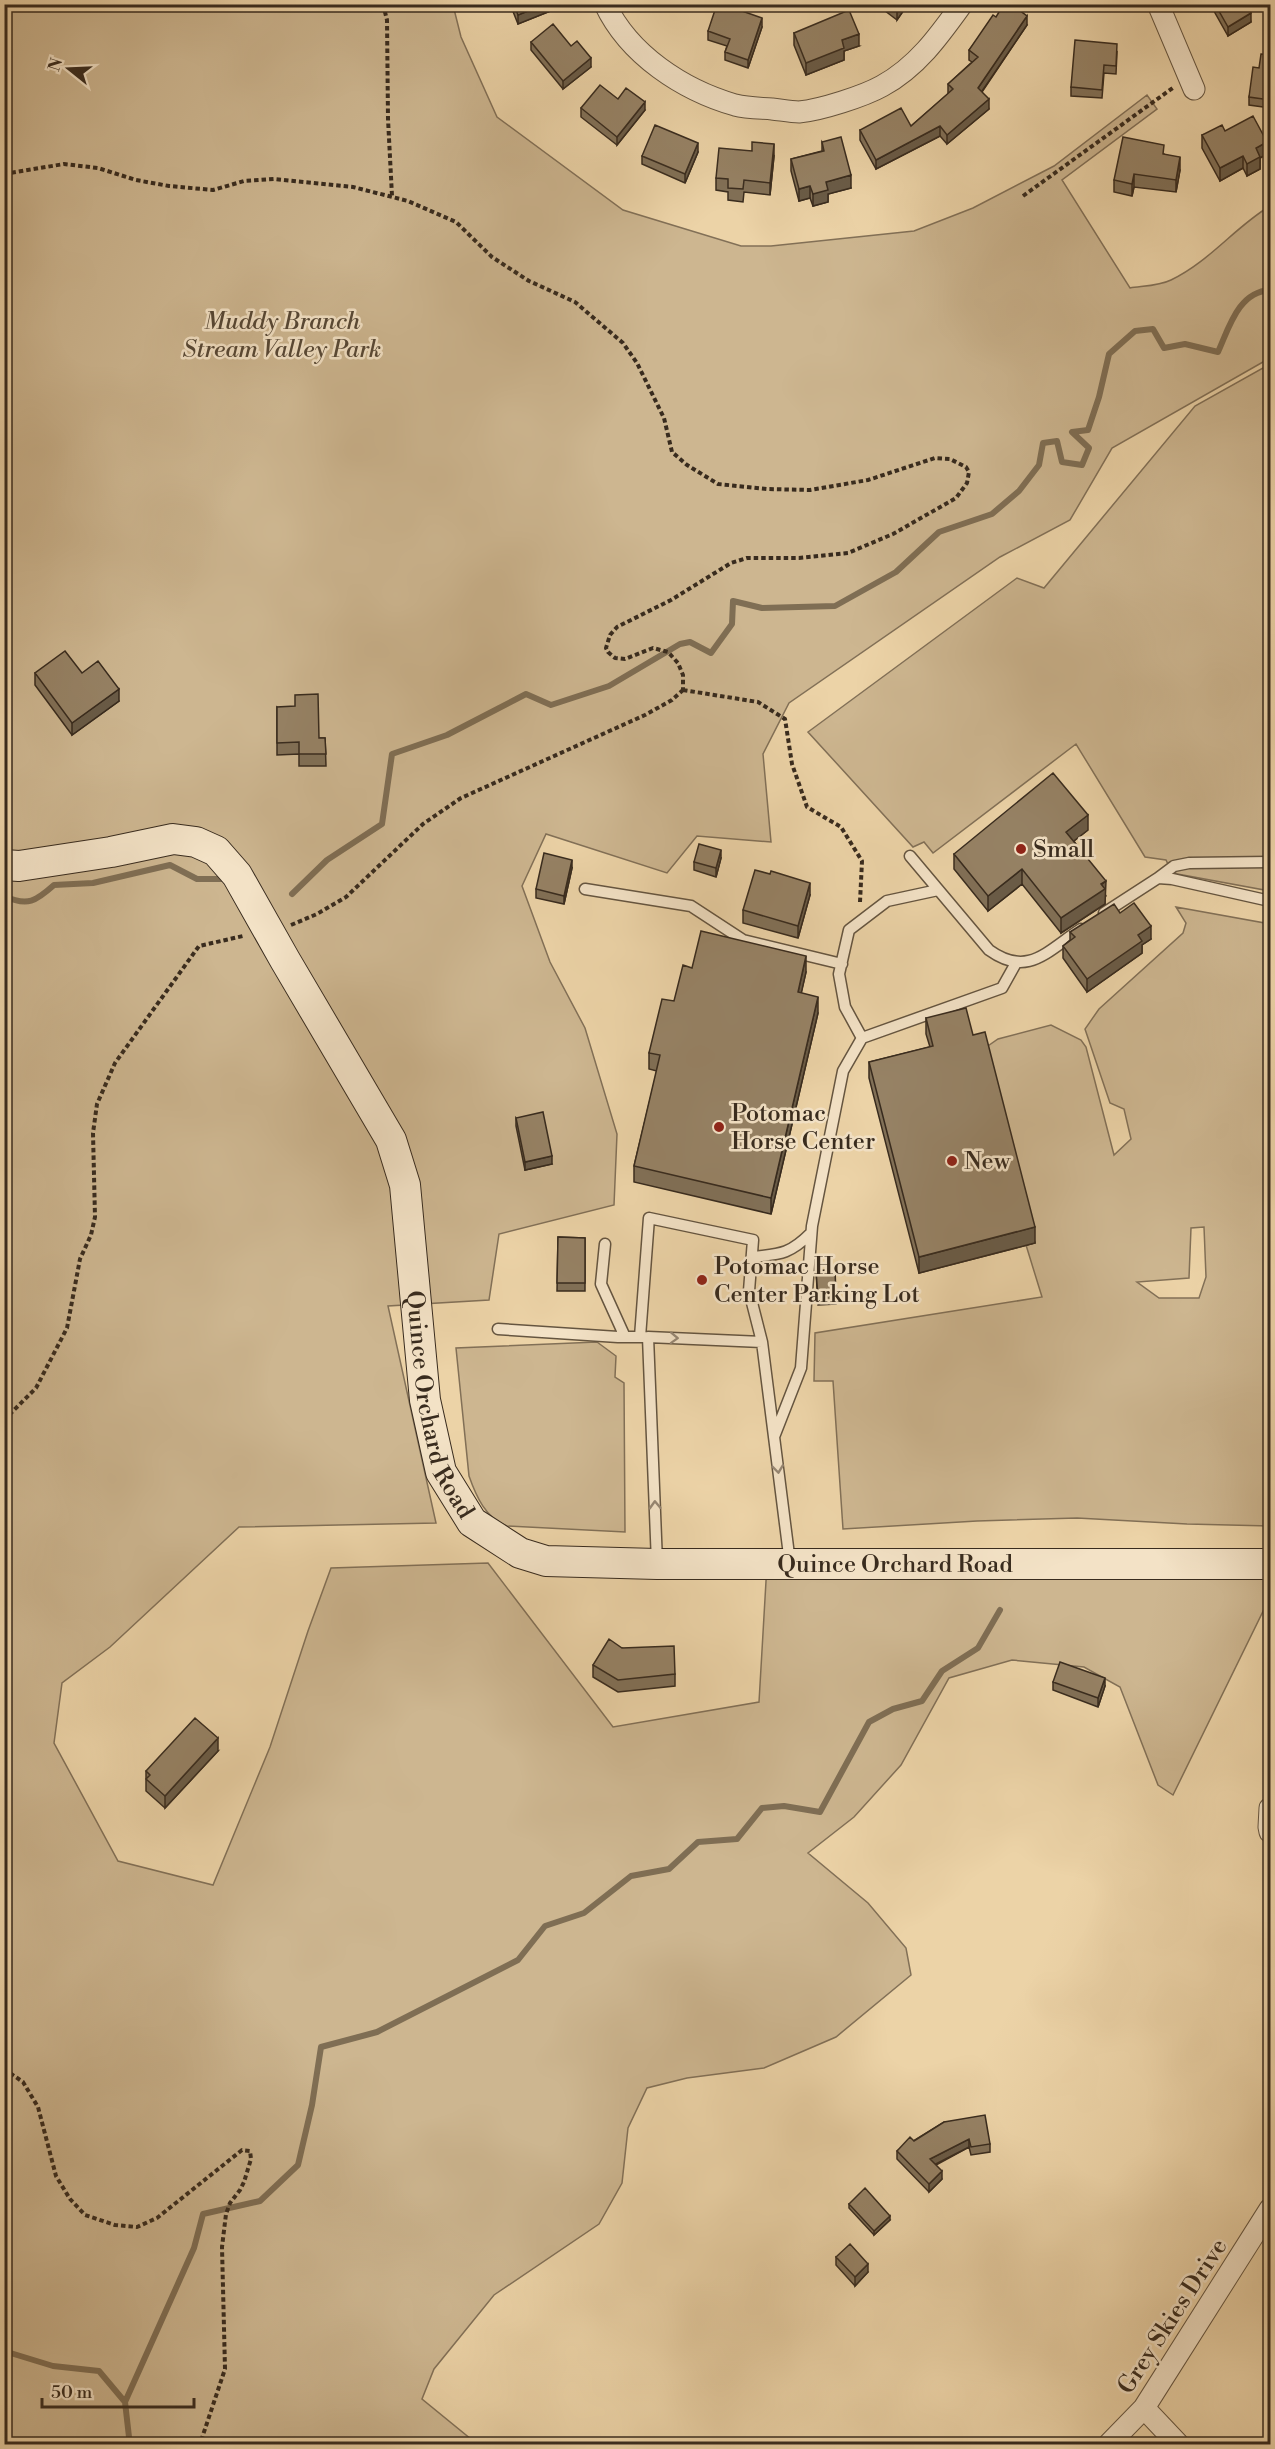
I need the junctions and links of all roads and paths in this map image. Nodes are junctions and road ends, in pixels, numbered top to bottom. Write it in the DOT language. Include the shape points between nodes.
graph roads {
  1 [pos="10,4"];
  2 [pos="382,4"];
  3 [pos="605,4"];
  4 [pos="962,4"];
  5 [pos="1158,4"];
  6 [pos="4,24"];
  7 [pos="1192,82"];
  8 [pos="4,174"];
  9 [pos="392,196"];
  10 [pos="1023,196"];
  11 [pos="683,690"];
  12 [pos="910,856"];
  13 [pos="1270,862"];
  14 [pos="4,865"];
  15 [pos="1158,878"];
  16 [pos="585,889"];
  17 [pos="938,890"];
  18 [pos="1270,901"];
  19 [pos="268,930"];
  20 [pos="849,930"];
  21 [pos="1016,963"];
  22 [pos="842,964"];
  23 [pos="861,1038"];
  24 [pos="812,1233"];
  25 [pos="605,1244"];
  26 [pos="752,1257"];
  27 [pos="498,1329"];
  28 [pos="625,1337"];
  29 [pos="644,1337"];
  30 [pos="762,1342"];
  31 [pos="4,1420"];
  32 [pos="774,1437"];
  33 [pos="657,1564"];
  34 [pos="790,1564"];
  35 [pos="1270,1564"];
  36 [pos="1270,1809"];
  37 [pos="1270,1832"];
  38 [pos="4,2069"];
  39 [pos="1270,2210"];
  40 [pos="1144,2408"];
  41 [pos="200,2445"];
  42 [pos="1109,2445"];
  43 [pos="1178,2445"];
  1 -- 6 [label="path" via="9,18"];
  2 -- 9 [label="path" via="387,20"];
  3 -- 4 [label="street" via="610,16 644,57 687,87 737,106 800,112 851,99 882,86 912,66"];
  5 -- 7 [label="street"];
  7 -- 10 [label="path"];
  8 -- 9 [label="path" via="64,164 180,187 213,190 244,181 274,179 353,187"];
  9 -- 11 [label="path" via="456,222 492,257 529,281 575,302 623,344 638,363 664,418 672,452 718,484 810,490 868,480 935,458 950,459 969,472 967,483 956,498 893,534 848,553 747,558 731,563 617,627 610,635 606,648 615,658 626,659 653,648 668,652 681,669"];
  11 -- 19 [label="path" via="645,715 461,798 423,824 346,897 294,925"];
  11 -- 20 [label="path" via="758,702 785,719 792,764 807,807 841,827 862,861 861,899"];
  12 -- 17 [label="lane"];
  13 -- 15 [label="lane" via="1189,863 1174,866"];
  14 -- 19 [label="street, Quince Orchard Road" via="88,856 173,839 196,842 216,851 237,875"];
  15 -- 18 [label="lane"];
  15 -- 21 [label="lane" via="1030,962"];
  16 -- 22 [label="lane" via="691,906 743,940"];
  17 -- 20 [label="lane" via="887,901"];
  17 -- 21 [label="lane" via="988,950"];
  19 -- 31 [label="path" via="199,946 116,1063 96,1104 95,1216 80,1259 67,1328 36,1388"];
  19 -- 33 [label="street, Quince Orchard Road" via="391,1140 405,1185 425,1400 441,1472 472,1522 520,1553 546,1561"];
  20 -- 22 [label="lane"];
  21 -- 23 [label="lane" via="1002,988"];
  22 -- 23 [label="lane" via="839,974 844,1007"];
  23 -- 24 [label="lane" via="843,1071"];
  24 -- 26 [label="lane" via="783,1254"];
  24 -- 32 [label="lane" via="801,1368"];
  25 -- 28 [label="lane" via="601,1284"];
  26 -- 29 [label="lane" via="753,1240 649,1218"];
  26 -- 30 [label="lane" via="749,1291"];
  27 -- 28 [label="lane"];
  28 -- 29 [label="lane"];
  29 -- 30 [label="lane, one-way"];
  33 -- 29 [label="lane, one-way"];
  30 -- 32 [label="lane"];
  32 -- 34 [label="lane, one-way"];
  33 -- 34 [label="street, Quince Orchard Road"];
  34 -- 35 [label="street, Quince Orchard Road"];
  36 -- 37 [label="street"];
  38 -- 41 [label="path" via="23,2082 38,2107 56,2176 85,2215 136,2227 157,2218 242,2150 250,2151 244,2182 226,2214 222,2247 225,2369"];
  39 -- 40 [label="street, Grey Skies Drive"];
  40 -- 42 [label="street, Grey Skies Drive"];
  40 -- 43 [label="street"];
}
